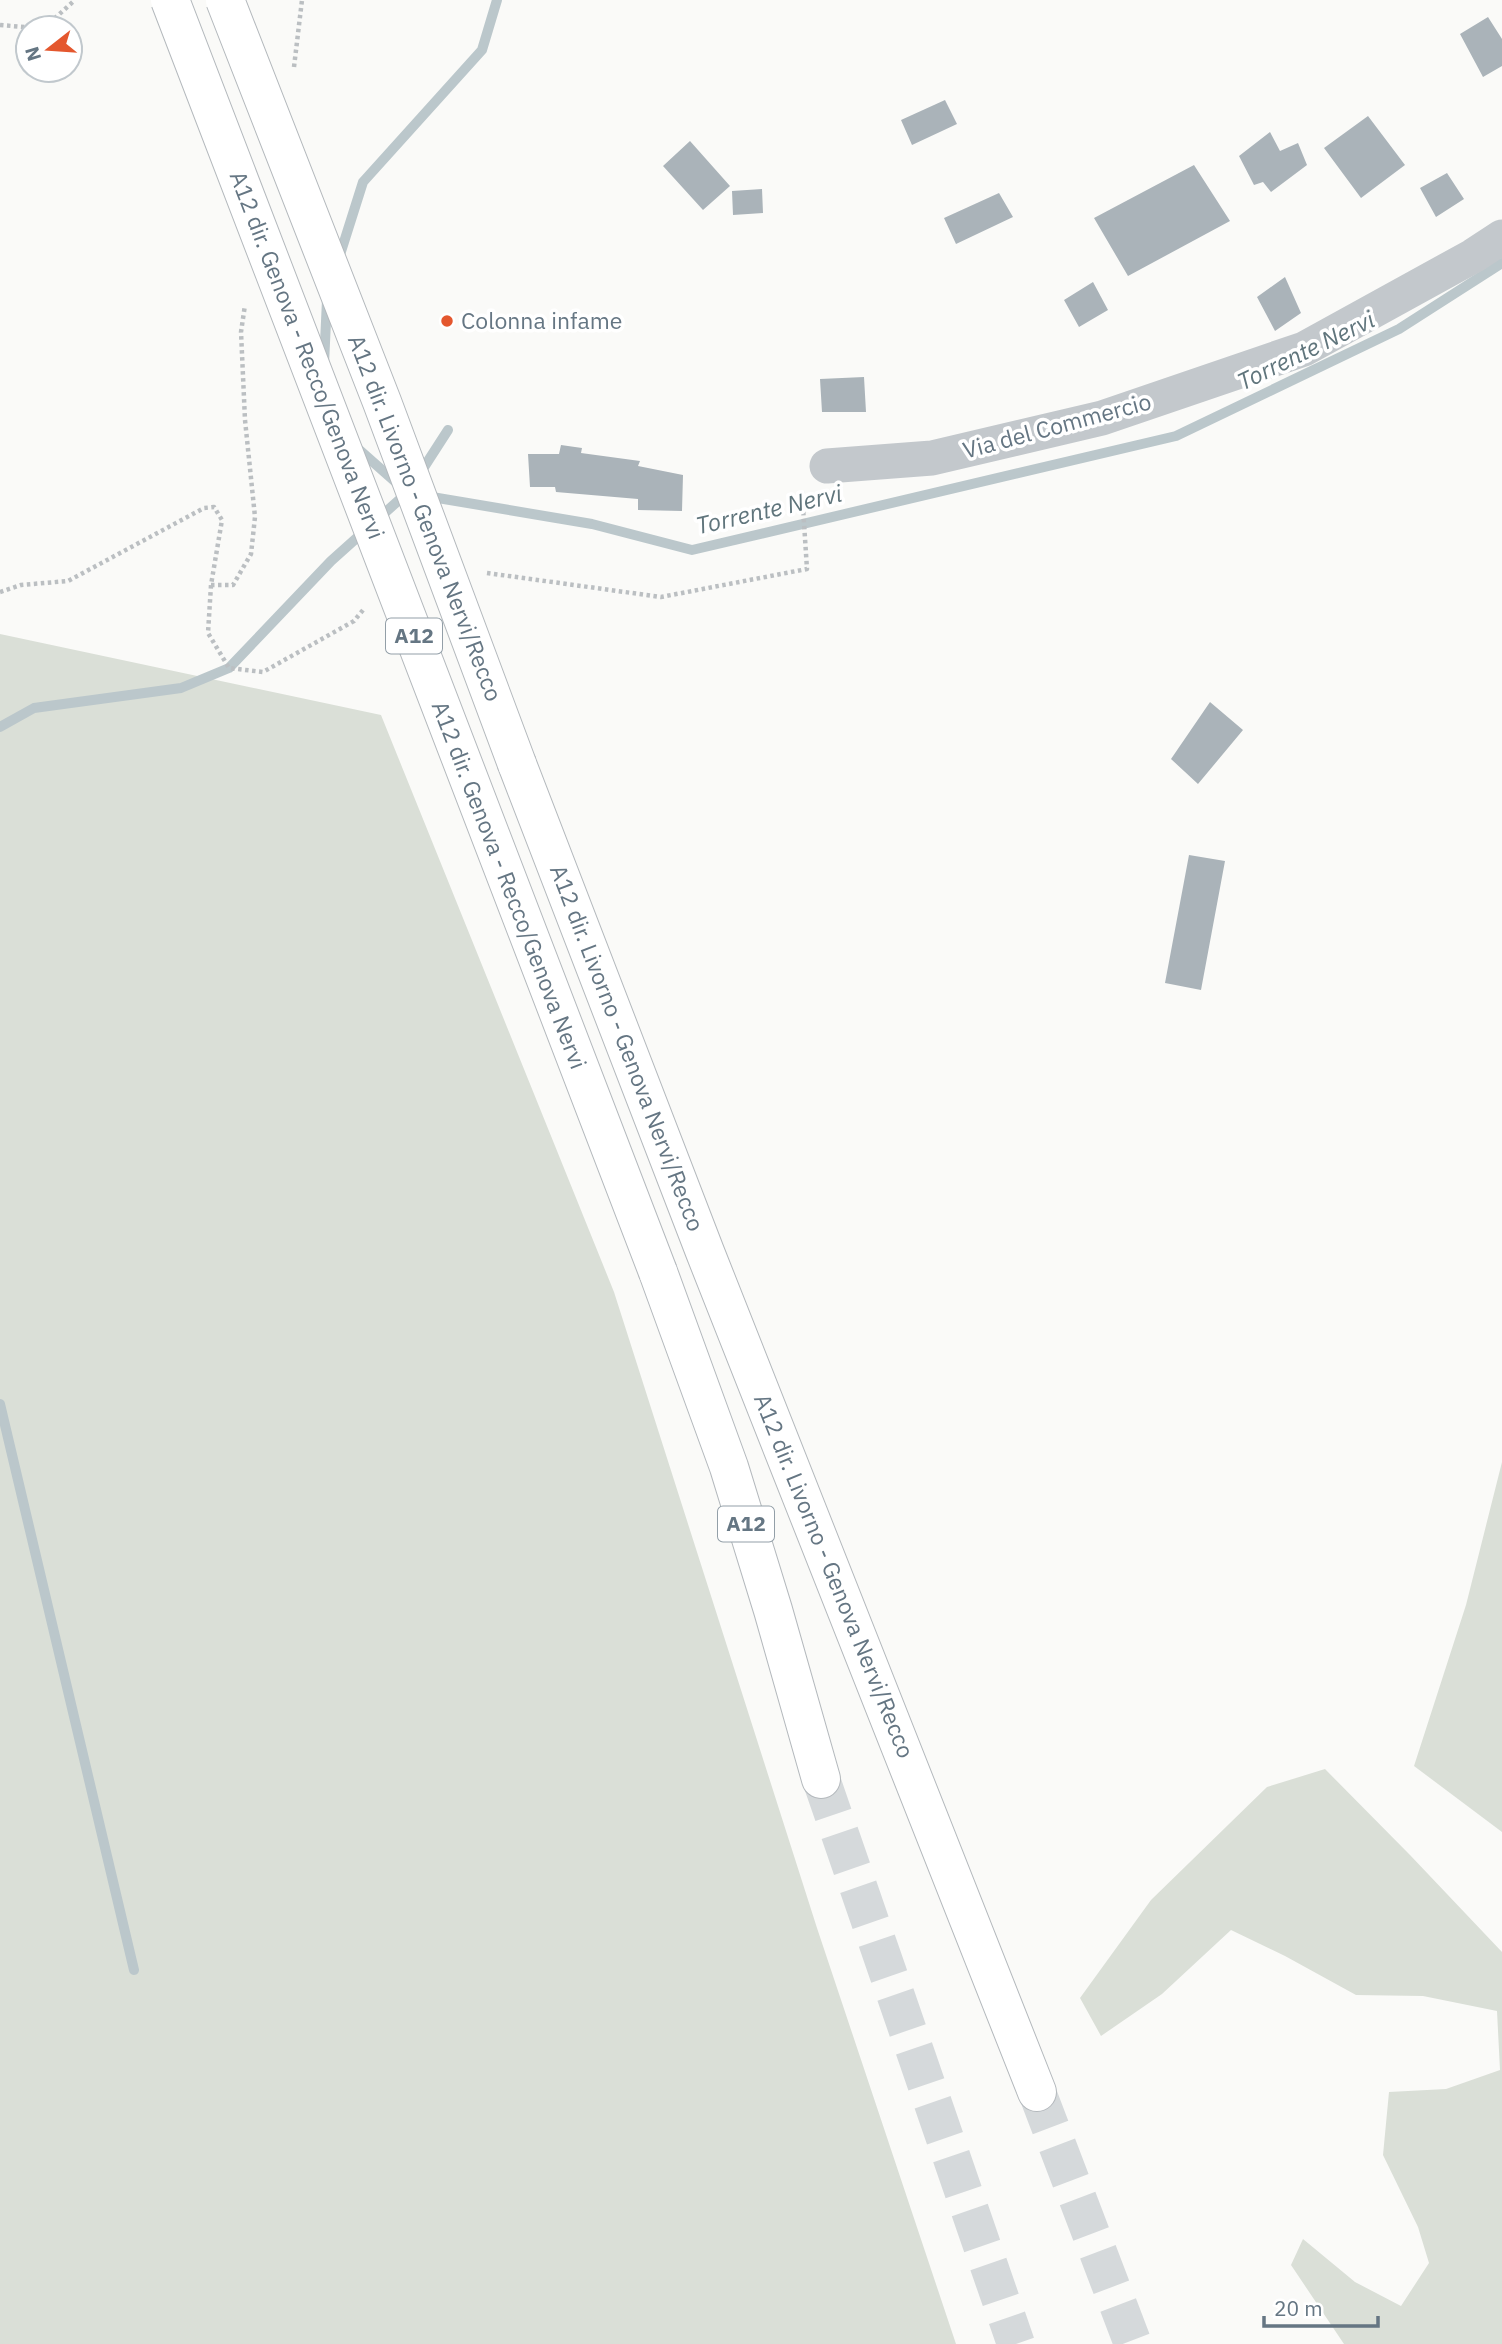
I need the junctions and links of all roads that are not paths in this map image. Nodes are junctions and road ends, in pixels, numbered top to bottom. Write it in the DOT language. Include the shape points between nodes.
graph roads {
  1 [pos="170,0"];
  2 [pos="225,0"];
  3 [pos="1502,237"];
  4 [pos="827,467"];
  5 [pos="821,1779"];
  6 [pos="1037,2092"];
  1 -- 5 [label="highway, A12 dir. Genova - Recco/Genova Nervi / A12, bridge" via="659,1272 729,1467"];
  2 -- 6 [label="highway, A12 dir. Livorno - Genova Nervi/Recco / A12, bridge" via="705,1252"];
  3 -- 4 [label="street, Via del Commercio" via="1304,349 1114,414 932,458"];
}
